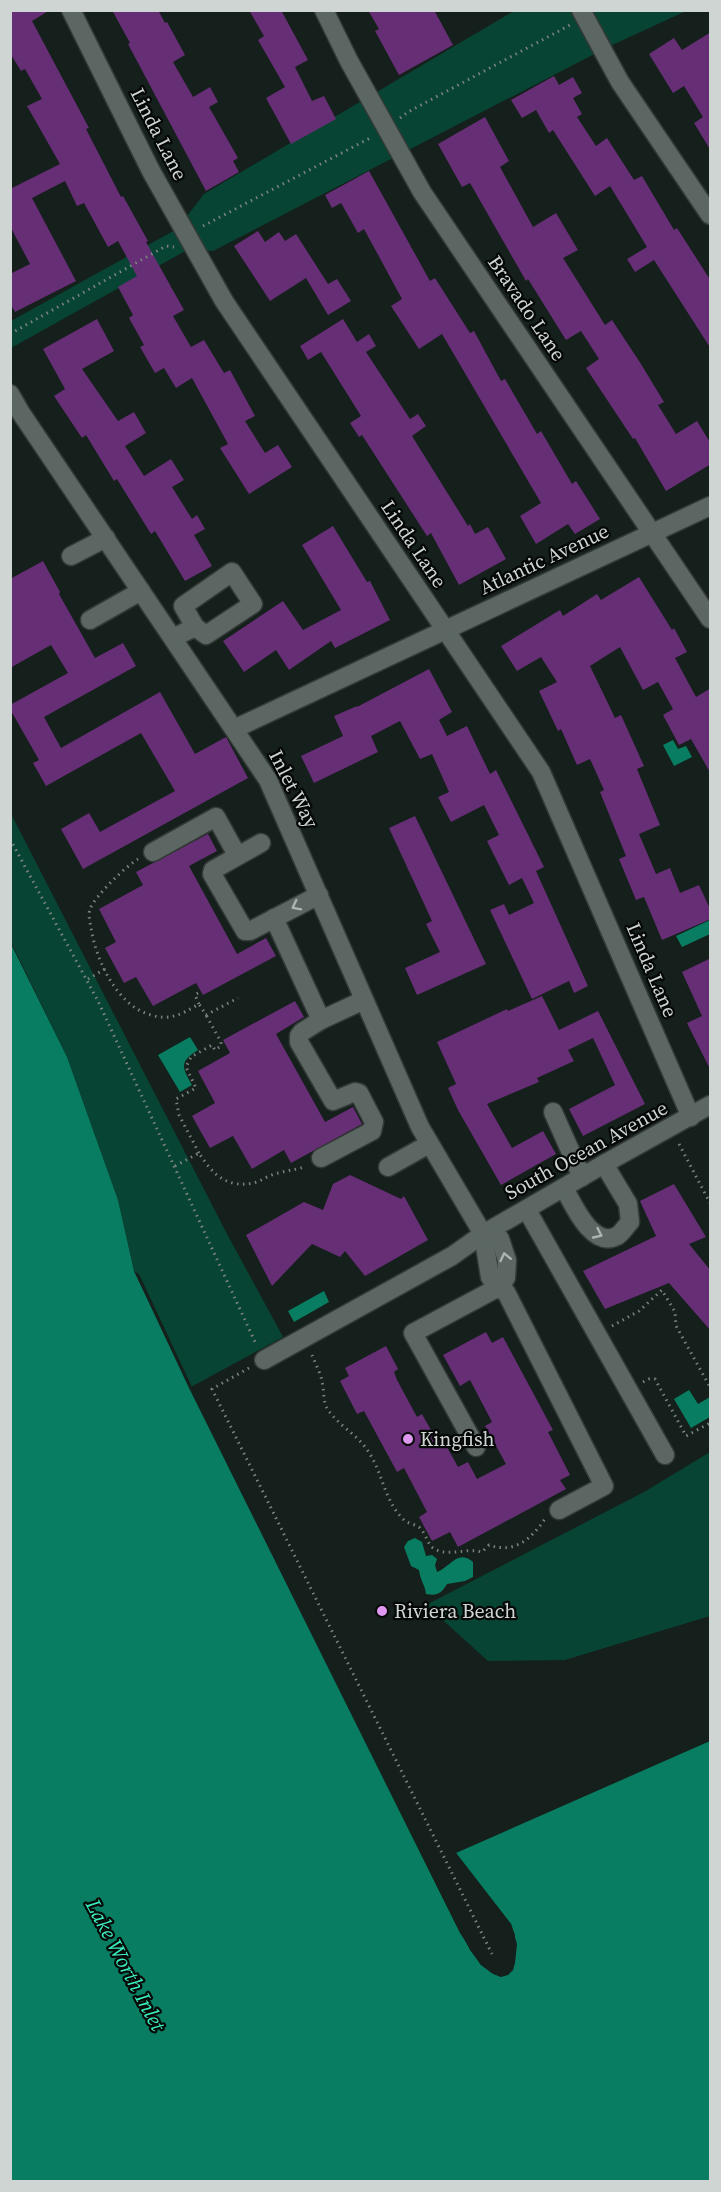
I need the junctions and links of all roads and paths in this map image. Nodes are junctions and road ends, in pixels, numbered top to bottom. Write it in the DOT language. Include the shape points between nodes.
graph roads {
  1 [pos="71,10"];
  2 [pos="324,10"];
  3 [pos="583,14"];
  4 [pos="387,129"];
  5 [pos="711,215"];
  6 [pos="186,235"];
  7 [pos="10,334"];
  8 [pos="10,394"];
  9 [pos="711,507"];
  10 [pos="652,534"];
  11 [pos="106,538"];
  12 [pos="72,556"];
  13 [pos="141,591"];
  14 [pos="711,619"];
  15 [pos="90,620"];
  16 [pos="195,627"];
  17 [pos="445,630"];
  18 [pos="173,638"];
  19 [pos="234,729"];
  20 [pos="10,839"];
  21 [pos="261,843"];
  22 [pos="153,852"];
  23 [pos="237,855"];
  24 [pos="318,895"];
  25 [pos="274,918"];
  26 [pos="105,969"];
  27 [pos="87,979"];
  28 [pos="201,991"];
  29 [pos="238,998"];
  30 [pos="364,1000"];
  31 [pos="199,1004"];
  32 [pos="206,1015"];
  33 [pos="321,1020"];
  34 [pos="711,1106"];
  35 [pos="553,1112"];
  36 [pos="691,1117"];
  37 [pos="429,1144"];
  38 [pos="679,1144"];
  39 [pos="199,1153"];
  40 [pos="321,1158"];
  41 [pos="604,1164"];
  42 [pos="175,1166"];
  43 [pos="388,1167"];
  44 [pos="582,1177"];
  45 [pos="564,1188"];
  46 [pos="711,1203"];
  47 [pos="526,1210"];
  48 [pos="483,1234"];
  49 [pos="497,1288"];
  50 [pos="616,1324"];
  51 [pos="310,1350"];
  52 [pos="264,1360"];
  53 [pos="649,1379"];
  54 [pos="711,1387"];
  55 [pos="711,1423"];
  56 [pos="476,1447"];
  57 [pos="665,1455"];
  58 [pos="559,1510"];
  59 [pos="492,1954"];
  1 -- 6 [label="street, Linda Lane"];
  2 -- 4 [label="street, Bravado Lane"];
  3 -- 4 [label="path" via="408,112"];
  3 -- 5 [label="street" via="620,82"];
  4 -- 6 [label="path"];
  4 -- 10 [label="street, Bravado Lane" via="422,192"];
  6 -- 7 [label="path" via="172,248 166,246"];
  6 -- 17 [label="street, Linda Lane" via="224,302"];
  8 -- 11 [label="street, Inlet Way"];
  9 -- 10 [label="street, Atlantic Avenue"];
  10 -- 14 [label="street, Bravado Lane"];
  10 -- 17 [label="street, Atlantic Avenue"];
  11 -- 12 [label="street"];
  11 -- 13 [label="street, Inlet Way"];
  13 -- 15 [label="street"];
  13 -- 18 [label="street, Inlet Way"];
  16 -- 18 [label="street"];
  17 -- 19 [label="street, Atlantic Avenue"];
  17 -- 36 [label="street, Linda Lane" via="541,772"];
  18 -- 19 [label="street, Inlet Way"];
  19 -- 24 [label="street, Inlet Way" via="268,780"];
  20 -- 27 [label="path"];
  21 -- 23 [label="street"];
  22 -- 23 [label="street" via="216,817"];
  22 -- 26 [label="path" via="126,868 102,891 90,910 93,942"];
  23 -- 25 [label="street" via="212,874 241,927 250,931"];
  24 -- 25 [label="street, one-way"];
  24 -- 30 [label="street, Inlet Way"];
  25 -- 33 [label="street"];
  26 -- 27 [label="path"];
  26 -- 31 [label="path" via="133,1007 150,1015 176,1017"];
  27 -- 42 [label="path"];
  28 -- 31 [label="path" via="195,995"];
  29 -- 32 [label="path"];
  30 -- 33 [label="street"];
  30 -- 37 [label="street, Inlet Way"];
  31 -- 32 [label="path"];
  32 -- 39 [label="path" via="221,1046 215,1050 212,1045 189,1059 188,1071 196,1088 176,1099 179,1115"];
  33 -- 40 [label="street" via="303,1032 299,1042 333,1101 359,1094 374,1122 372,1131"];
  34 -- 36 [label="street, South Ocean Avenue"];
  35 -- 44 [label="street"];
  36 -- 41 [label="street, South Ocean Avenue"];
  37 -- 43 [label="street"];
  37 -- 48 [label="street, Inlet Way"];
  38 -- 46 [label="path"];
  39 -- 40 [label="path" via="220,1179 240,1184 304,1168"];
  39 -- 42 [label="path"];
  41 -- 44 [label="street, South Ocean Avenue"];
  45 -- 41 [label="street, one-way" via="590,1232 608,1238 617,1236 630,1222 627,1204"];
  42 -- 52 [label="path"];
  44 -- 45 [label="street, South Ocean Avenue"];
  45 -- 47 [label="street, South Ocean Avenue"];
  47 -- 48 [label="street, South Ocean Avenue"];
  47 -- 57 [label="street"];
  48 -- 49 [label="street" via="500,1239 507,1260 506,1278"];
  48 -- 52 [label="street, South Ocean Avenue" via="452,1256"];
  49 -- 56 [label="street" via="413,1333"];
  49 -- 58 [label="street" via="506,1292 604,1486"];
  50 -- 54 [label="path" via="639,1311 662,1290 675,1312 676,1326"];
  51 -- 58 [label="path" via="322,1379 326,1407 368,1451 388,1498 405,1521 420,1528 431,1547 443,1552 482,1552 489,1545 511,1548 527,1541 546,1518"];
  52 -- 59 [label="path" via="212,1389"];
  53 -- 55 [label="path" via="656,1379 686,1436"];
}
